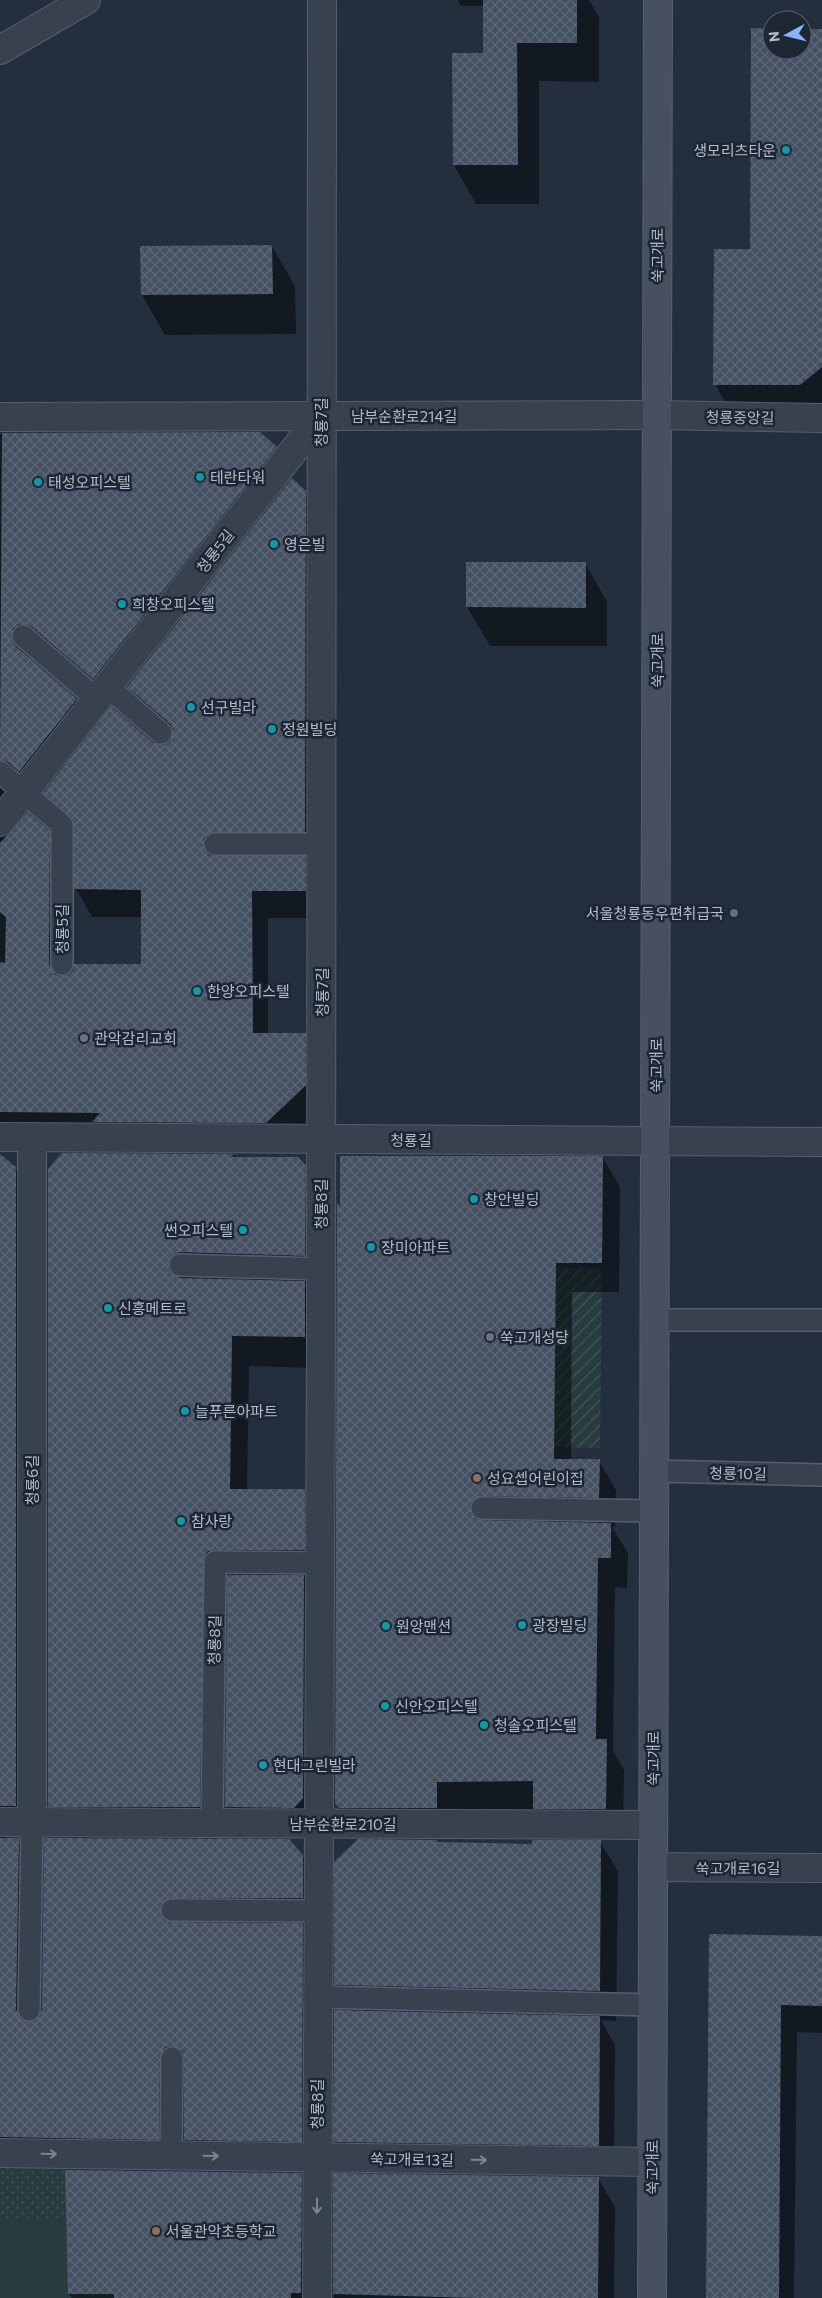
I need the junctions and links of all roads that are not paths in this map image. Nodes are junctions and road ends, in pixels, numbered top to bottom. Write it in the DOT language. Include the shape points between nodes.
graph roads {
  1 [pos="86,0"];
  2 [pos="322,0"];
  3 [pos="658,0"];
  4 [pos="0,50"];
  5 [pos="657,415"];
  6 [pos="321,416"];
  7 [pos="0,417"];
  8 [pos="822,418"];
  9 [pos="23,636"];
  10 [pos="103,693"];
  11 [pos="161,733"];
  12 [pos="0,772"];
  13 [pos="24,793"];
  14 [pos="0,822"];
  15 [pos="215,844"];
  16 [pos="322,844"];
  17 [pos="62,964"];
  18 [pos="0,1137"];
  19 [pos="32,1138"];
  20 [pos="322,1139"];
  21 [pos="656,1142"];
  22 [pos="822,1142"];
  23 [pos="180,1265"];
  24 [pos="321,1269"];
  25 [pos="655,1320"];
  26 [pos="822,1320"];
  27 [pos="654,1472"];
  28 [pos="822,1475"];
  29 [pos="482,1508"];
  30 [pos="654,1511"];
  31 [pos="320,1563"];
  32 [pos="0,1822"];
  33 [pos="32,1822"];
  34 [pos="212,1823"];
  35 [pos="319,1824"];
  36 [pos="653,1825"];
  37 [pos="654,1867"];
  38 [pos="822,1868"];
  39 [pos="172,1910"];
  40 [pos="318,1911"];
  41 [pos="318,1998"];
  42 [pos="653,2005"];
  43 [pos="29,2010"];
  44 [pos="172,2058"];
  45 [pos="0,2152"];
  46 [pos="171,2156"];
  47 [pos="317,2157"];
  48 [pos="652,2162"];
  49 [pos="316,2298"];
  50 [pos="652,2298"];
  1 -- 4 [label="street"];
  2 -- 6 [label="street, 청룡7길"];
  3 -- 5 [label="main road, 쑥고개로"];
  5 -- 6 [label="street, 남부순환로214길"];
  5 -- 8 [label="street, 청룡중앙길"];
  5 -- 21 [label="main road, 쑥고개로"];
  6 -- 7 [label="street, 남부순환로214길"];
  6 -- 10 [label="street, 청룡5길"];
  6 -- 16 [label="street, 청룡7길"];
  9 -- 10 [label="lane"];
  10 -- 11 [label="lane"];
  10 -- 13 [label="street, 청룡5길"];
  12 -- 13 [label="lane, 청룡5길"];
  13 -- 14 [label="street, 청룡5길"];
  13 -- 17 [label="lane, 청룡5길" via="62,825"];
  15 -- 16 [label="lane"];
  16 -- 20 [label="street, 청룡7길"];
  18 -- 19 [label="street, 청룡길"];
  19 -- 20 [label="street, 청룡길"];
  19 -- 33 [label="street, 청룡6길"];
  20 -- 21 [label="street, 청룡길"];
  20 -- 24 [label="street, 청룡8길"];
  21 -- 22 [label="street, 청룡길"];
  21 -- 25 [label="main road, 쑥고개로"];
  23 -- 24 [label="lane"];
  24 -- 31 [label="street, 청룡8길"];
  25 -- 26 [label="lane"];
  25 -- 27 [label="main road, 쑥고개로"];
  27 -- 28 [label="lane, 청룡10길"];
  27 -- 30 [label="main road, 쑥고개로"];
  29 -- 30 [label="lane"];
  30 -- 36 [label="main road, 쑥고개로"];
  31 -- 34 [label="lane, 청룡8길" via="215,1562"];
  31 -- 35 [label="street, 청룡8길"];
  32 -- 33 [label="street, 남부순환로210길"];
  33 -- 34 [label="street, 남부순환로210길"];
  33 -- 43 [label="lane"];
  34 -- 35 [label="street, 남부순환로210길"];
  35 -- 36 [label="street, 남부순환로210길"];
  35 -- 40 [label="street, 청룡8길"];
  36 -- 37 [label="main road, 쑥고개로"];
  37 -- 38 [label="street, 쑥고개로16길"];
  37 -- 42 [label="main road, 쑥고개로"];
  39 -- 40 [label="lane"];
  40 -- 41 [label="street, 청룡8길"];
  41 -- 42 [label="lane"];
  41 -- 47 [label="street, 청룡8길"];
  42 -- 48 [label="main road, 쑥고개로"];
  44 -- 46 [label="lane"];
  45 -- 46 [label="street, 쑥고개로13길, one-way"];
  46 -- 47 [label="street, 쑥고개로13길, one-way"];
  47 -- 48 [label="street, 쑥고개로13길, one-way"];
  47 -- 49 [label="street, 청룡8길, one-way"];
  48 -- 50 [label="main road, 쑥고개로"];
}
